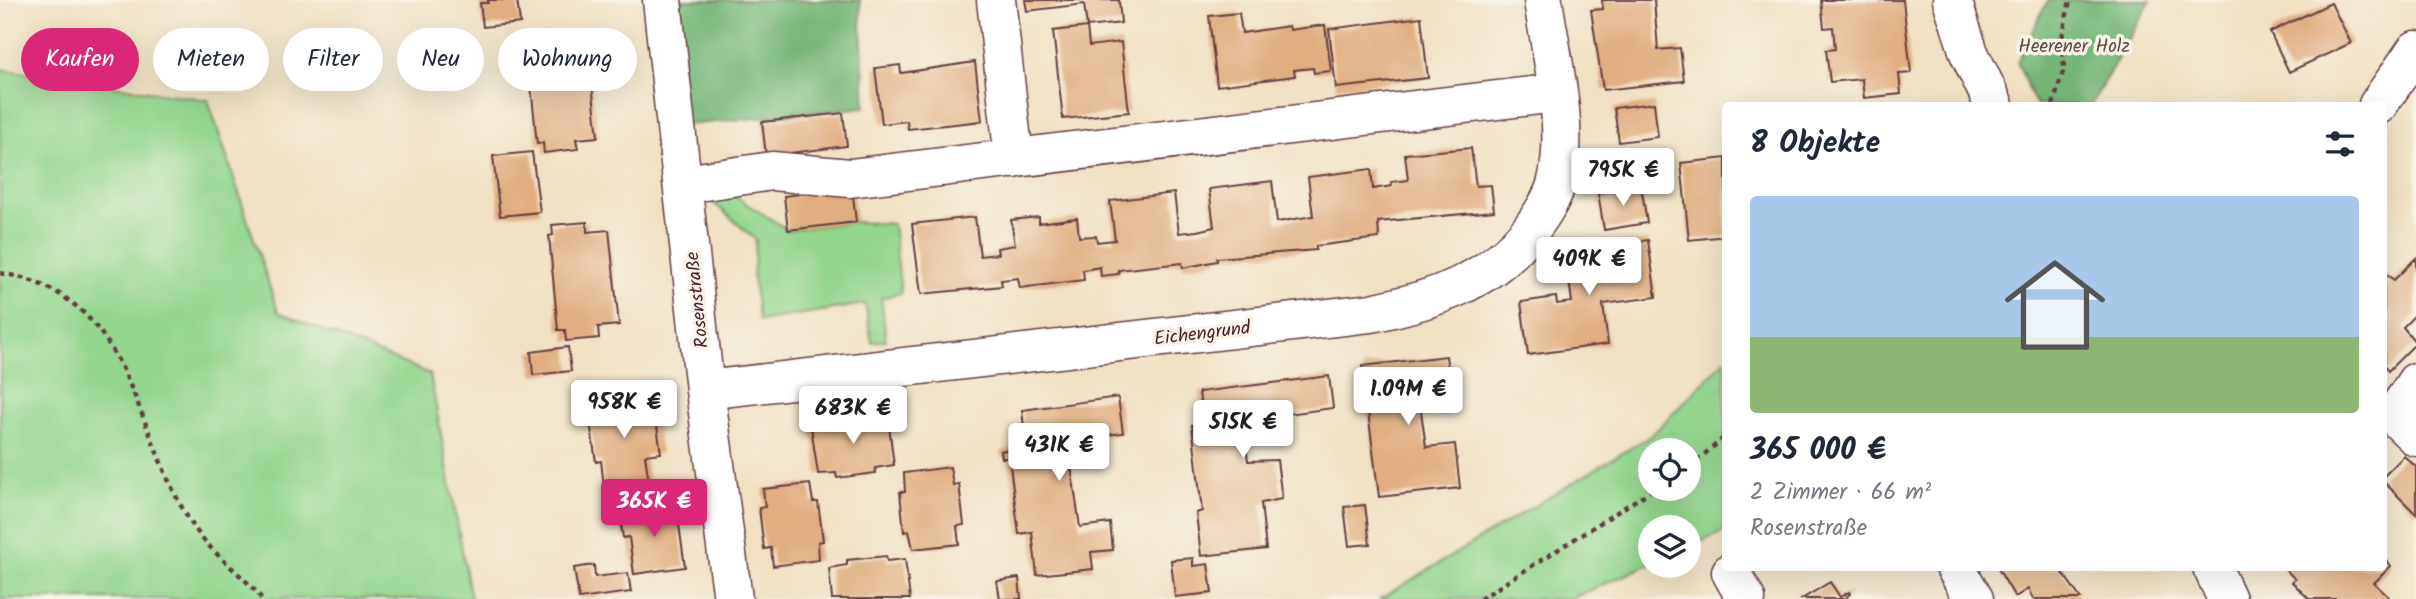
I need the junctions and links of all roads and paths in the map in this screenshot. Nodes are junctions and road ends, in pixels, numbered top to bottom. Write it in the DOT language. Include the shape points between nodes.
graph roads {
  1 [pos="662,0"];
  2 [pos="996,0"];
  3 [pos="1543,0"];
  4 [pos="1952,0"];
  5 [pos="2070,0"];
  6 [pos="2415,55"];
  7 [pos="1556,93"];
  8 [pos="1993,102"];
  9 [pos="2054,102"];
  10 [pos="2380,102"];
  11 [pos="1014,159"];
  12 [pos="684,184"];
  13 [pos="0,273"];
  14 [pos="2416,382"];
  15 [pos="705,390"];
  16 [pos="2416,437"];
  17 [pos="1722,439"];
  18 [pos="1701,457"];
  19 [pos="1638,499"];
  20 [pos="1957,571"];
  21 [pos="2214,571"];
  22 [pos="262,599"];
  23 [pos="733,599"];
  24 [pos="1480,599"];
  25 [pos="1974,599"];
  26 [pos="2227,599"];
  1 -- 12 [label="street, Rosenstraße"];
  2 -- 11 [label="street"];
  3 -- 7 [label="street, Eichengrund"];
  4 -- 8 [label="street" via="1969,53"];
  5 -- 9 [label="path" via="2062,38 2064,68"];
  6 -- 10 [label="street"];
  7 -- 11 [label="street"];
  7 -- 15 [label="street, Eichengrund" via="1561,133 1557,181 1542,216 1510,256 1464,285 1420,303 1371,313"];
  11 -- 12 [label="street" via="850,178 772,171"];
  12 -- 15 [label="street, Rosenstraße"];
  13 -- 22 [label="path" via="66,299 91,318 113,347 160,465 197,531"];
  14 -- 16 [label="street" via="2394,416"];
  15 -- 23 [label="street, Rosenstraße"];
  17 -- 18 [label="path"];
  19 -- 24 [label="path"];
  20 -- 25 [label="street"];
  21 -- 26 [label="street"];
}
